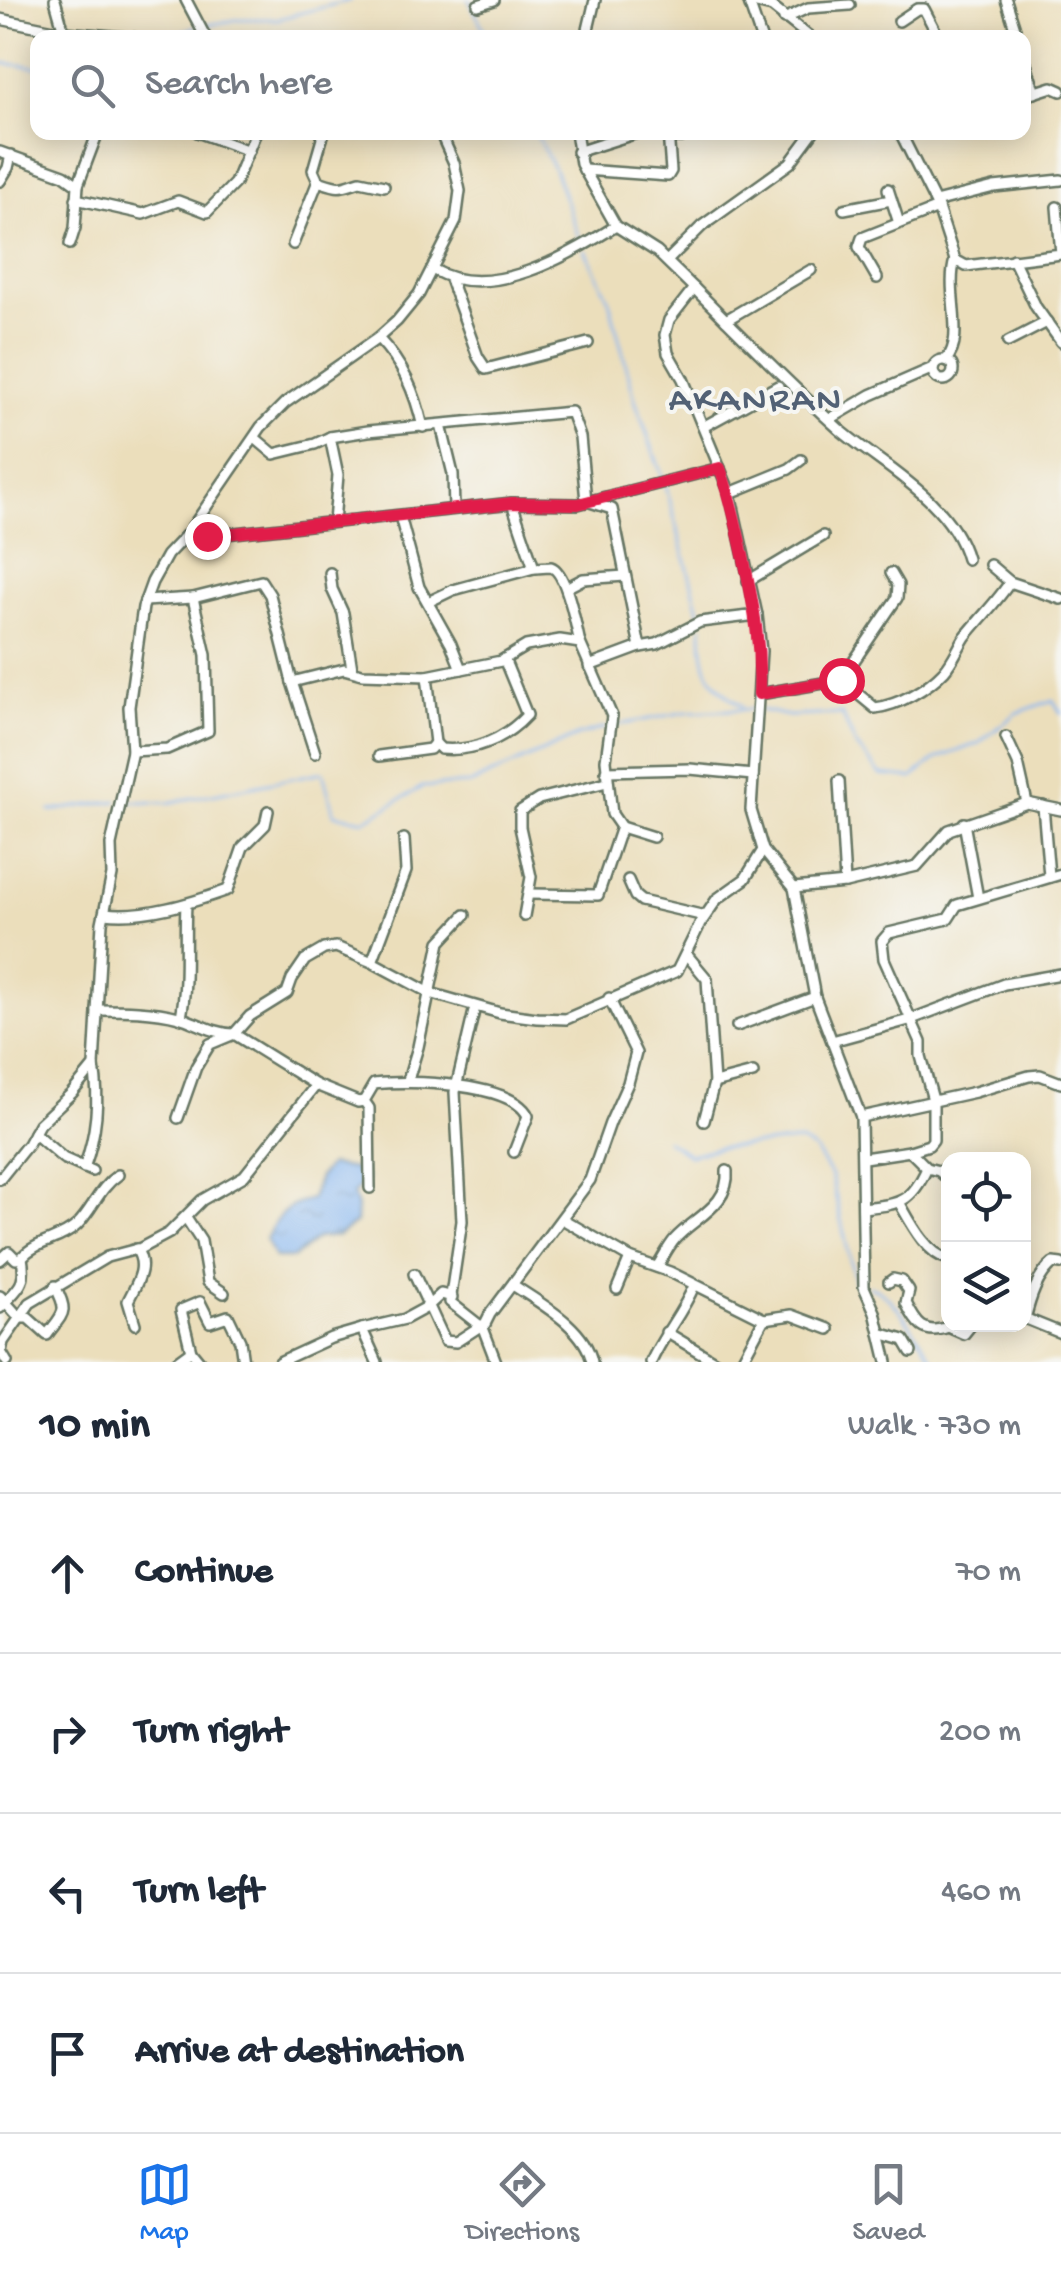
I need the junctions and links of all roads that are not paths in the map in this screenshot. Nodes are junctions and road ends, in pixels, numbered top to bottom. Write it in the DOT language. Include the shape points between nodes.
graph roads {
  1 [pos="56,0"];
  2 [pos="186,0"];
  3 [pos="494,0"];
  4 [pos="595,0"];
  5 [pos="748,0"];
  6 [pos="1006,0"];
  7 [pos="850,5"];
  8 [pos="478,6"];
  9 [pos="784,18"];
  10 [pos="0,19"];
  11 [pos="899,21"];
  12 [pos="54,30"];
  13 [pos="64,30"];
  14 [pos="202,30"];
  15 [pos="588,30"];
  16 [pos="758,30"];
  17 [pos="800,30"];
  18 [pos="935,30"];
  19 [pos="1015,30"];
  20 [pos="1031,80"];
  21 [pos="1061,92"];
  22 [pos="1035,93"];
  23 [pos="1031,94"];
  24 [pos="95,140"];
  25 [pos="219,140"];
  26 [pos="253,140"];
  27 [pos="322,140"];
  28 [pos="444,140"];
  29 [pos="576,140"];
  30 [pos="614,140"];
  31 [pos="668,140"];
  32 [pos="806,140"];
  33 [pos="904,140"];
  34 [pos="249,151"];
  35 [pos="576,152"];
  36 [pos="5,153"];
  37 [pos="22,159"];
  38 [pos="8,168"];
  39 [pos="584,170"];
  40 [pos="1061,180"];
  41 [pos="0,181"];
  42 [pos="318,181"];
  43 [pos="78,184"];
  44 [pos="384,186"];
  45 [pos="888,189"];
  46 [pos="76,199"];
  47 [pos="892,200"];
  48 [pos="937,205"];
  49 [pos="1057,207"];
  50 [pos="844,209"];
  51 [pos="899,223"];
  52 [pos="616,226"];
  53 [pos="70,244"];
  54 [pos="293,244"];
  55 [pos="1013,259"];
  56 [pos="955,260"];
  57 [pos="667,261"];
  58 [pos="434,270"];
  59 [pos="811,270"];
  60 [pos="450,278"];
  61 [pos="878,278"];
  62 [pos="694,288"];
  63 [pos="726,320"];
  64 [pos="1046,322"];
  65 [pos="378,338"];
  66 [pos="1008,342"];
  67 [pos="1061,342"];
  68 [pos="588,343"];
  69 [pos="946,360"];
  70 [pos="932,368"];
  71 [pos="778,386"];
  72 [pos="830,419"];
  73 [pos="441,425"];
  74 [pos="423,427"];
  75 [pos="704,427"];
  76 [pos="330,437"];
  77 [pos="254,438"];
  78 [pos="802,460"];
  79 [pos="720,468"];
  80 [pos="730,493"];
  81 [pos="586,501"];
  82 [pos="512,503"];
  83 [pos="454,509"];
  84 [pos="400,516"];
  85 [pos="334,522"];
  86 [pos="188,532"];
  87 [pos="823,536"];
  88 [pos="966,560"];
  89 [pos="990,566"];
  90 [pos="534,568"];
  91 [pos="330,573"];
  92 [pos="890,573"];
  93 [pos="624,576"];
  94 [pos="748,581"];
  95 [pos="1010,582"];
  96 [pos="566,588"];
  97 [pos="193,598"];
  98 [pos="1061,599"];
  99 [pos="145,601"];
  100 [pos="428,602"];
  101 [pos="757,615"];
  102 [pos="580,642"];
  103 [pos="640,647"];
  104 [pos="504,659"];
  105 [pos="589,666"];
  106 [pos="352,669"];
  107 [pos="460,669"];
  108 [pos="427,676"];
  109 [pos="841,680"];
  110 [pos="292,682"];
  111 [pos="758,704"];
  112 [pos="1006,737"];
  113 [pos="435,743"];
  114 [pos="132,751"];
  115 [pos="316,753"];
  116 [pos="380,756"];
  117 [pos="753,775"];
  118 [pos="607,776"];
  119 [pos="840,781"];
  120 [pos="1026,803"];
  121 [pos="1043,806"];
  122 [pos="1061,810"];
  123 [pos="268,811"];
  124 [pos="964,823"];
  125 [pos="621,827"];
  126 [pos="653,837"];
  127 [pos="404,840"];
  128 [pos="763,850"];
  129 [pos="1061,874"];
  130 [pos="1050,876"];
  131 [pos="628,880"];
  132 [pos="845,883"];
  133 [pos="794,888"];
  134 [pos="529,894"];
  135 [pos="978,898"];
  136 [pos="186,904"];
  137 [pos="105,913"];
  138 [pos="464,915"];
  139 [pos="524,916"];
  140 [pos="705,916"];
  141 [pos="687,955"];
  142 [pos="372,962"];
  143 [pos="1061,974"];
  144 [pos="430,994"];
  145 [pos="815,997"];
  146 [pos="610,998"];
  147 [pos="475,1007"];
  148 [pos="97,1010"];
  149 [pos="181,1018"];
  150 [pos="910,1020"];
  151 [pos="737,1026"];
  152 [pos="234,1034"];
  153 [pos="832,1040"];
  154 [pos="94,1066"];
  155 [pos="753,1073"];
  156 [pos="408,1080"];
  157 [pos="714,1083"];
  158 [pos="1061,1084"];
  159 [pos="316,1085"];
  160 [pos="457,1085"];
  161 [pos="933,1100"];
  162 [pos="364,1101"];
  163 [pos="861,1116"];
  164 [pos="178,1118"];
  165 [pos="704,1122"];
  166 [pos="34,1133"];
  167 [pos="910,1151"];
  168 [pos="514,1152"];
  169 [pos="864,1158"];
  170 [pos="926,1168"];
  171 [pos="727,1171"];
  172 [pos="941,1173"];
  173 [pos="118,1176"];
  174 [pos="0,1179"];
  175 [pos="370,1188"];
  176 [pos="899,1202"];
  177 [pos="863,1208"];
  178 [pos="186,1218"];
  179 [pos="564,1220"];
  180 [pos="136,1249"];
  181 [pos="22,1257"];
  182 [pos="941,1257"];
  183 [pos="630,1258"];
  184 [pos="0,1260"];
  185 [pos="1061,1264"];
  186 [pos="657,1267"];
  187 [pos="414,1274"];
  188 [pos="889,1282"];
  189 [pos="513,1285"];
  190 [pos="55,1286"];
  191 [pos="694,1286"];
  192 [pos="617,1289"];
  193 [pos="224,1293"];
  194 [pos="452,1297"];
  195 [pos="1031,1297"];
  196 [pos="2,1302"];
  197 [pos="427,1307"];
  198 [pos="20,1318"];
  199 [pos="764,1319"];
  200 [pos="1031,1321"];
  201 [pos="135,1324"];
  202 [pos="483,1326"];
  203 [pos="829,1328"];
  204 [pos="362,1329"];
  205 [pos="941,1330"];
  206 [pos="666,1332"];
  207 [pos="880,1332"];
  208 [pos="1061,1334"];
  209 [pos="190,1351"];
  210 [pos="911,1352"];
  211 [pos="887,1361"];
  212 [pos="7,1362"];
  213 [pos="176,1362"];
  214 [pos="200,1362"];
  215 [pos="243,1362"];
  216 [pos="279,1362"];
  217 [pos="376,1362"];
  218 [pos="496,1362"];
  219 [pos="592,1362"];
  220 [pos="651,1362"];
  221 [pos="716,1362"];
  222 [pos="741,1362"];
  223 [pos="872,1362"];
  1 -- 13 [label="street"];
  2 -- 14 [label="street"];
  3 -- 8 [label="street"];
  4 -- 15 [label="street"];
  5 -- 9 [label="street"];
  5 -- 16 [label="street"];
  6 -- 19 [label="street"];
  7 -- 9 [label="street" via="808,8"];
  9 -- 17 [label="street"];
  10 -- 12 [label="street"];
  11 -- 18 [label="street" via="924,9"];
  20 -- 22 [label="street"];
  21 -- 22 [label="street" via="1052,87"];
  22 -- 23 [label="street"];
  24 -- 43 [label="street"];
  25 -- 34 [label="street"];
  26 -- 34 [label="street"];
  27 -- 42 [label="street" via="314,170"];
  28 -- 58 [label="street" via="460,191 456,221"];
  29 -- 35 [label="street"];
  30 -- 35 [label="street"];
  31 -- 39 [label="street" via="668,176"];
  32 -- 57 [label="street" via="790,163 702,226"];
  33 -- 48 [label="street"];
  34 -- 46 [label="street" via="236,183 207,212 178,201 132,214"];
  35 -- 39 [label="street"];
  36 -- 37 [label="street"];
  36 -- 38 [label="street"];
  37 -- 38 [label="street"];
  37 -- 43 [label="street"];
  38 -- 41 [label="street"];
  39 -- 52 [label="street"];
  40 -- 48 [label="street" via="994,187"];
  42 -- 44 [label="street" via="339,188 360,181"];
  42 -- 54 [label="street"];
  43 -- 46 [label="street"];
  45 -- 47 [label="street"];
  46 -- 53 [label="street"];
  47 -- 50 [label="street"];
  47 -- 51 [label="street"];
  48 -- 51 [label="street"];
  48 -- 56 [label="street"];
  49 -- 55 [label="street" via="1061,254"];
  51 -- 61 [label="street" via="860,241"];
  52 -- 57 [label="street"];
  52 -- 60 [label="street" via="569,256 520,273"];
  55 -- 56 [label="street" via="966,266"];
  55 -- 64 [label="street"];
  56 -- 69 [label="street" via="954,348"];
  57 -- 62 [label="street"];
  58 -- 60 [label="street"];
  58 -- 65 [label="street"];
  59 -- 63 [label="street"];
  60 -- 68 [label="street" via="486,369"];
  62 -- 63 [label="street"];
  62 -- 75 [label="street" via="668,320 665,336"];
  63 -- 72 [label="street"];
  64 -- 66 [label="street"];
  64 -- 67 [label="street"];
  65 -- 74 [label="street" via="399,360"];
  65 -- 77 [label="street" via="285,403"];
  69 -- 70 [label="street"];
  69 -- 70 [label="street" via="953,368 949,378 938,378"];
  70 -- 72 [label="street"];
  71 -- 75 [label="street"];
  72 -- 88 [label="street" via="931,505 957,534"];
  73 -- 74 [label="street"];
  73 -- 81 [label="street" via="570,412 580,437"];
  73 -- 83 [label="street"];
  74 -- 76 [label="street"];
  75 -- 79 [label="street"];
  76 -- 77 [label="street" via="274,454"];
  76 -- 85 [label="street" via="338,475"];
  77 -- 86 [label="street"];
  78 -- 80 [label="street"];
  79 -- 80 [label="street"];
  79 -- 81 [label="street"];
  80 -- 94 [label="street"];
  81 -- 82 [label="street"];
  81 -- 93 [label="street" via="612,509"];
  82 -- 83 [label="street"];
  82 -- 90 [label="street"];
  83 -- 84 [label="street"];
  84 -- 85 [label="street"];
  84 -- 100 [label="street"];
  85 -- 86 [label="street" via="207,536"];
  86 -- 99 [label="street" via="167,555"];
  87 -- 94 [label="street"];
  89 -- 95 [label="street"];
  90 -- 96 [label="street" via="550,567"];
  90 -- 100 [label="street"];
  91 -- 106 [label="street"];
  92 -- 109 [label="street" via="897,598"];
  93 -- 96 [label="street" via="583,579"];
  93 -- 103 [label="street"];
  94 -- 101 [label="street"];
  95 -- 98 [label="street"];
  95 -- 109 [label="street" via="944,671 914,694 876,708"];
  96 -- 102 [label="street"];
  97 -- 99 [label="street"];
  97 -- 110 [label="street" via="261,581"];
  97 -- 114 [label="street" via="206,655 208,731 167,750"];
  99 -- 114 [label="street" via="129,707"];
  100 -- 107 [label="street"];
  101 -- 103 [label="street" via="700,622"];
  101 -- 111 [label="street"];
  102 -- 104 [label="street" via="526,646"];
  102 -- 105 [label="street"];
  103 -- 105 [label="street"];
  104 -- 107 [label="street"];
  104 -- 113 [label="street" via="527,715 493,740 454,750"];
  105 -- 118 [label="street" via="612,716"];
  106 -- 108 [label="street"];
  106 -- 110 [label="street"];
  107 -- 108 [label="street"];
  108 -- 113 [label="street"];
  109 -- 111 [label="street"];
  110 -- 115 [label="street"];
  111 -- 117 [label="street"];
  112 -- 120 [label="street"];
  113 -- 116 [label="street"];
  114 -- 137 [label="street" via="111,845"];
  117 -- 118 [label="street" via="690,769"];
  117 -- 128 [label="street" via="752,810"];
  118 -- 125 [label="street" via="612,814"];
  118 -- 134 [label="street" via="520,811"];
  119 -- 132 [label="street"];
  120 -- 121 [label="street"];
  120 -- 124 [label="street"];
  121 -- 122 [label="street"];
  121 -- 130 [label="street"];
  123 -- 136 [label="street" via="265,825 243,847 230,888"];
  124 -- 132 [label="street" via="916,866"];
  124 -- 135 [label="street"];
  125 -- 126 [label="street"];
  125 -- 134 [label="street" via="598,895"];
  127 -- 142 [label="street" via="406,870"];
  128 -- 133 [label="street"];
  128 -- 140 [label="street" via="745,879 716,899"];
  129 -- 130 [label="street"];
  130 -- 135 [label="street"];
  131 -- 140 [label="street" via="641,901"];
  132 -- 133 [label="street"];
  133 -- 145 [label="street"];
  134 -- 139 [label="street"];
  135 -- 150 [label="street" via="957,905 948,919 889,934 882,942"];
  136 -- 137 [label="street"];
  136 -- 149 [label="street"];
  137 -- 148 [label="street"];
  138 -- 144 [label="street" via="440,942"];
  140 -- 141 [label="street"];
  141 -- 146 [label="street" via="677,970"];
  141 -- 157 [label="street" via="706,979"];
  142 -- 144 [label="street"];
  142 -- 152 [label="street" via="336,948 317,952 305,960 287,994"];
  143 -- 150 [label="street" via="1004,984"];
  144 -- 147 [label="street"];
  144 -- 156 [label="street"];
  145 -- 151 [label="street"];
  145 -- 153 [label="street"];
  146 -- 147 [label="street" via="566,1020"];
  146 -- 179 [label="street" via="636,1054 590,1180"];
  147 -- 160 [label="street"];
  148 -- 149 [label="street"];
  148 -- 154 [label="street"];
  149 -- 152 [label="street"];
  150 -- 153 [label="street"];
  150 -- 161 [label="street"];
  152 -- 159 [label="street"];
  152 -- 164 [label="street" via="210,1044"];
  153 -- 163 [label="street"];
  154 -- 166 [label="street"];
  154 -- 166 [label="street" via="96,1129 88,1170"];
  155 -- 157 [label="street"];
  156 -- 160 [label="street"];
  156 -- 162 [label="street" via="374,1084"];
  157 -- 165 [label="street"];
  158 -- 161 [label="street" via="1029,1076"];
  159 -- 162 [label="street"];
  159 -- 178 [label="street" via="244,1176 202,1200"];
  160 -- 168 [label="street" via="526,1110"];
  160 -- 194 [label="street" via="462,1221"];
  161 -- 163 [label="street"];
  161 -- 167 [label="street" via="933,1140"];
  162 -- 175 [label="street"];
  163 -- 169 [label="street"];
  166 -- 174 [label="street"];
  167 -- 169 [label="street"];
  167 -- 170 [label="street"];
  169 -- 177 [label="street"];
  170 -- 172 [label="street"];
  170 -- 176 [label="street" via="908,1200"];
  171 -- 186 [label="street" via="720,1198 673,1241"];
  173 -- 181 [label="street" via="76,1226"];
  176 -- 177 [label="street"];
  176 -- 182 [label="street"];
  177 -- 207 [label="street" via="864,1283"];
  178 -- 180 [label="street"];
  178 -- 193 [label="street" via="202,1241 208,1282"];
  179 -- 183 [label="street"];
  179 -- 189 [label="street"];
  180 -- 190 [label="street" via="106,1257"];
  180 -- 201 [label="street" via="142,1274 128,1302"];
  181 -- 184 [label="street" via="9,1252"];
  181 -- 196 [label="street" via="22,1286"];
  183 -- 186 [label="street"];
  183 -- 192 [label="street"];
  185 -- 195 [label="street" via="1046,1268"];
  186 -- 191 [label="street"];
  187 -- 197 [label="street"];
  188 -- 205 [label="street" via="902,1282 909,1291 906,1303 926,1330"];
  189 -- 202 [label="street"];
  189 -- 219 [label="street" via="566,1324"];
  190 -- 198 [label="street"];
  190 -- 198 [label="street" via="65,1312 47,1335"];
  191 -- 199 [label="street"];
  191 -- 206 [label="street"];
  194 -- 197 [label="street" via="440,1294"];
  194 -- 202 [label="street" via="451,1306"];
  196 -- 198 [label="street"];
  197 -- 202 [label="street" via="450,1343"];
  197 -- 204 [label="street"];
  198 -- 212 [label="street" via="3,1342"];
  199 -- 203 [label="street" via="792,1315"];
  199 -- 222 [label="street"];
  200 -- 208 [label="street"];
  202 -- 218 [label="street"];
  204 -- 216 [label="street"];
  204 -- 217 [label="street"];
  206 -- 220 [label="street"];
  206 -- 221 [label="street"];
  207 -- 210 [label="street" via="904,1340"];
  207 -- 211 [label="street"];
  209 -- 213 [label="street"];
  209 -- 214 [label="street"];
  209 -- 215 [label="street" via="181,1310 200,1302 210,1322 228,1316"];
  211 -- 223 [label="street"];
}
